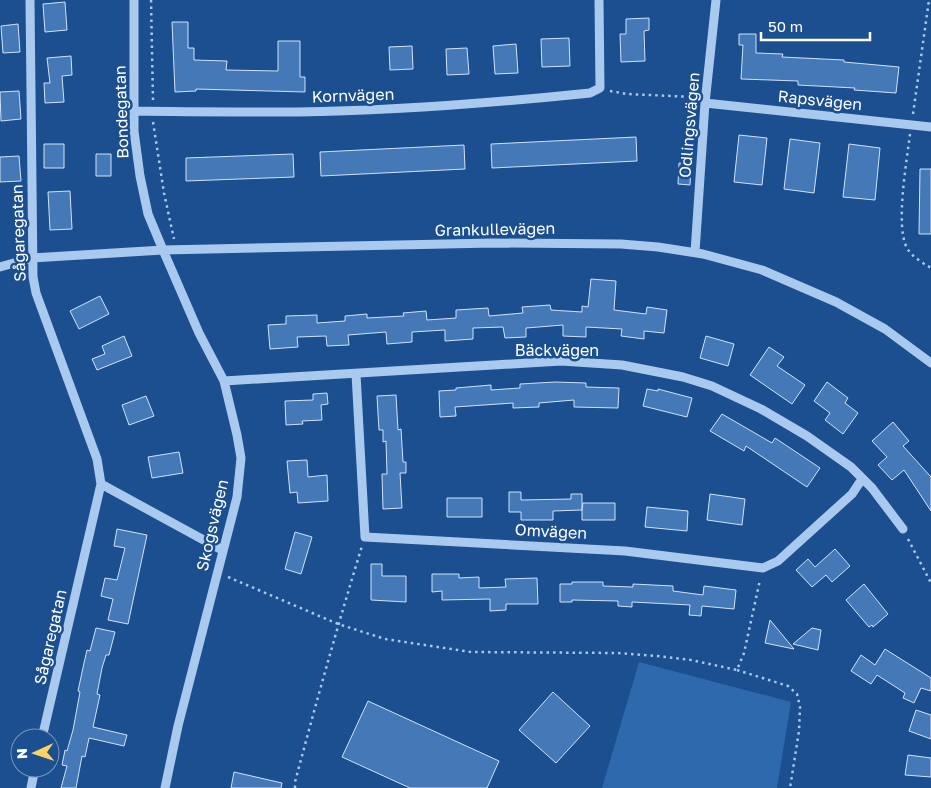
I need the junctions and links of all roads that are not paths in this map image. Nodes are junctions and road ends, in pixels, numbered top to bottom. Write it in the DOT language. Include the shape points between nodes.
graph roads {
  1 [pos="30,0"];
  2 [pos="134,0"];
  3 [pos="600,0"];
  4 [pos="716,0"];
  5 [pos="705,103"];
  6 [pos="134,111"];
  7 [pos="931,127"];
  8 [pos="163,250"];
  9 [pos="695,252"];
  10 [pos="32,258"];
  11 [pos="0,266"];
  12 [pos="931,363"];
  13 [pos="356,374"];
  14 [pos="224,381"];
  15 [pos="862,479"];
  16 [pos="101,484"];
  17 [pos="903,529"];
  18 [pos="222,550"];
  19 [pos="44,728"];
  20 [pos="164,788"];
  1 -- 10 [label="street, Sågaregatan"];
  2 -- 6 [label="street, Bondegatan"];
  3 -- 6 [label="street, Kornvägen" via="600,88 590,93 407,108 299,112"];
  4 -- 5 [label="street, Odlingsvägen"];
  5 -- 7 [label="street, Rapsvägen"];
  5 -- 9 [label="street, Odlingsvägen"];
  6 -- 8 [label="street, Bondegatan" via="140,176 148,214"];
  8 -- 9 [label="street, Grankullevägen" via="557,243 621,244"];
  8 -- 10 [label="street, Grankullevägen"];
  8 -- 14 [label="street, Skogsvägen"];
  9 -- 12 [label="street, Grankullevägen" via="762,270 836,302 885,329"];
  10 -- 11 [label="street, Grankullevägen"];
  10 -- 16 [label="street, Sågaregatan" via="36,293 97,459"];
  13 -- 14 [label="street, Bäckvägen"];
  13 -- 15 [label="street, Bäckvägen" via="561,361 622,365 683,377 712,386 761,409 808,436 851,467"];
  13 -- 15 [label="street, Omvägen" via="365,537 625,551 763,568 778,561 852,494"];
  14 -- 18 [label="street, Skogsvägen" via="241,458 237,497"];
  15 -- 17 [label="street, Bäckvägen"];
  16 -- 18 [label="street"];
  16 -- 19 [label="street, Sågaregatan"];
  18 -- 20 [label="street, Skogsvägen"];
}
